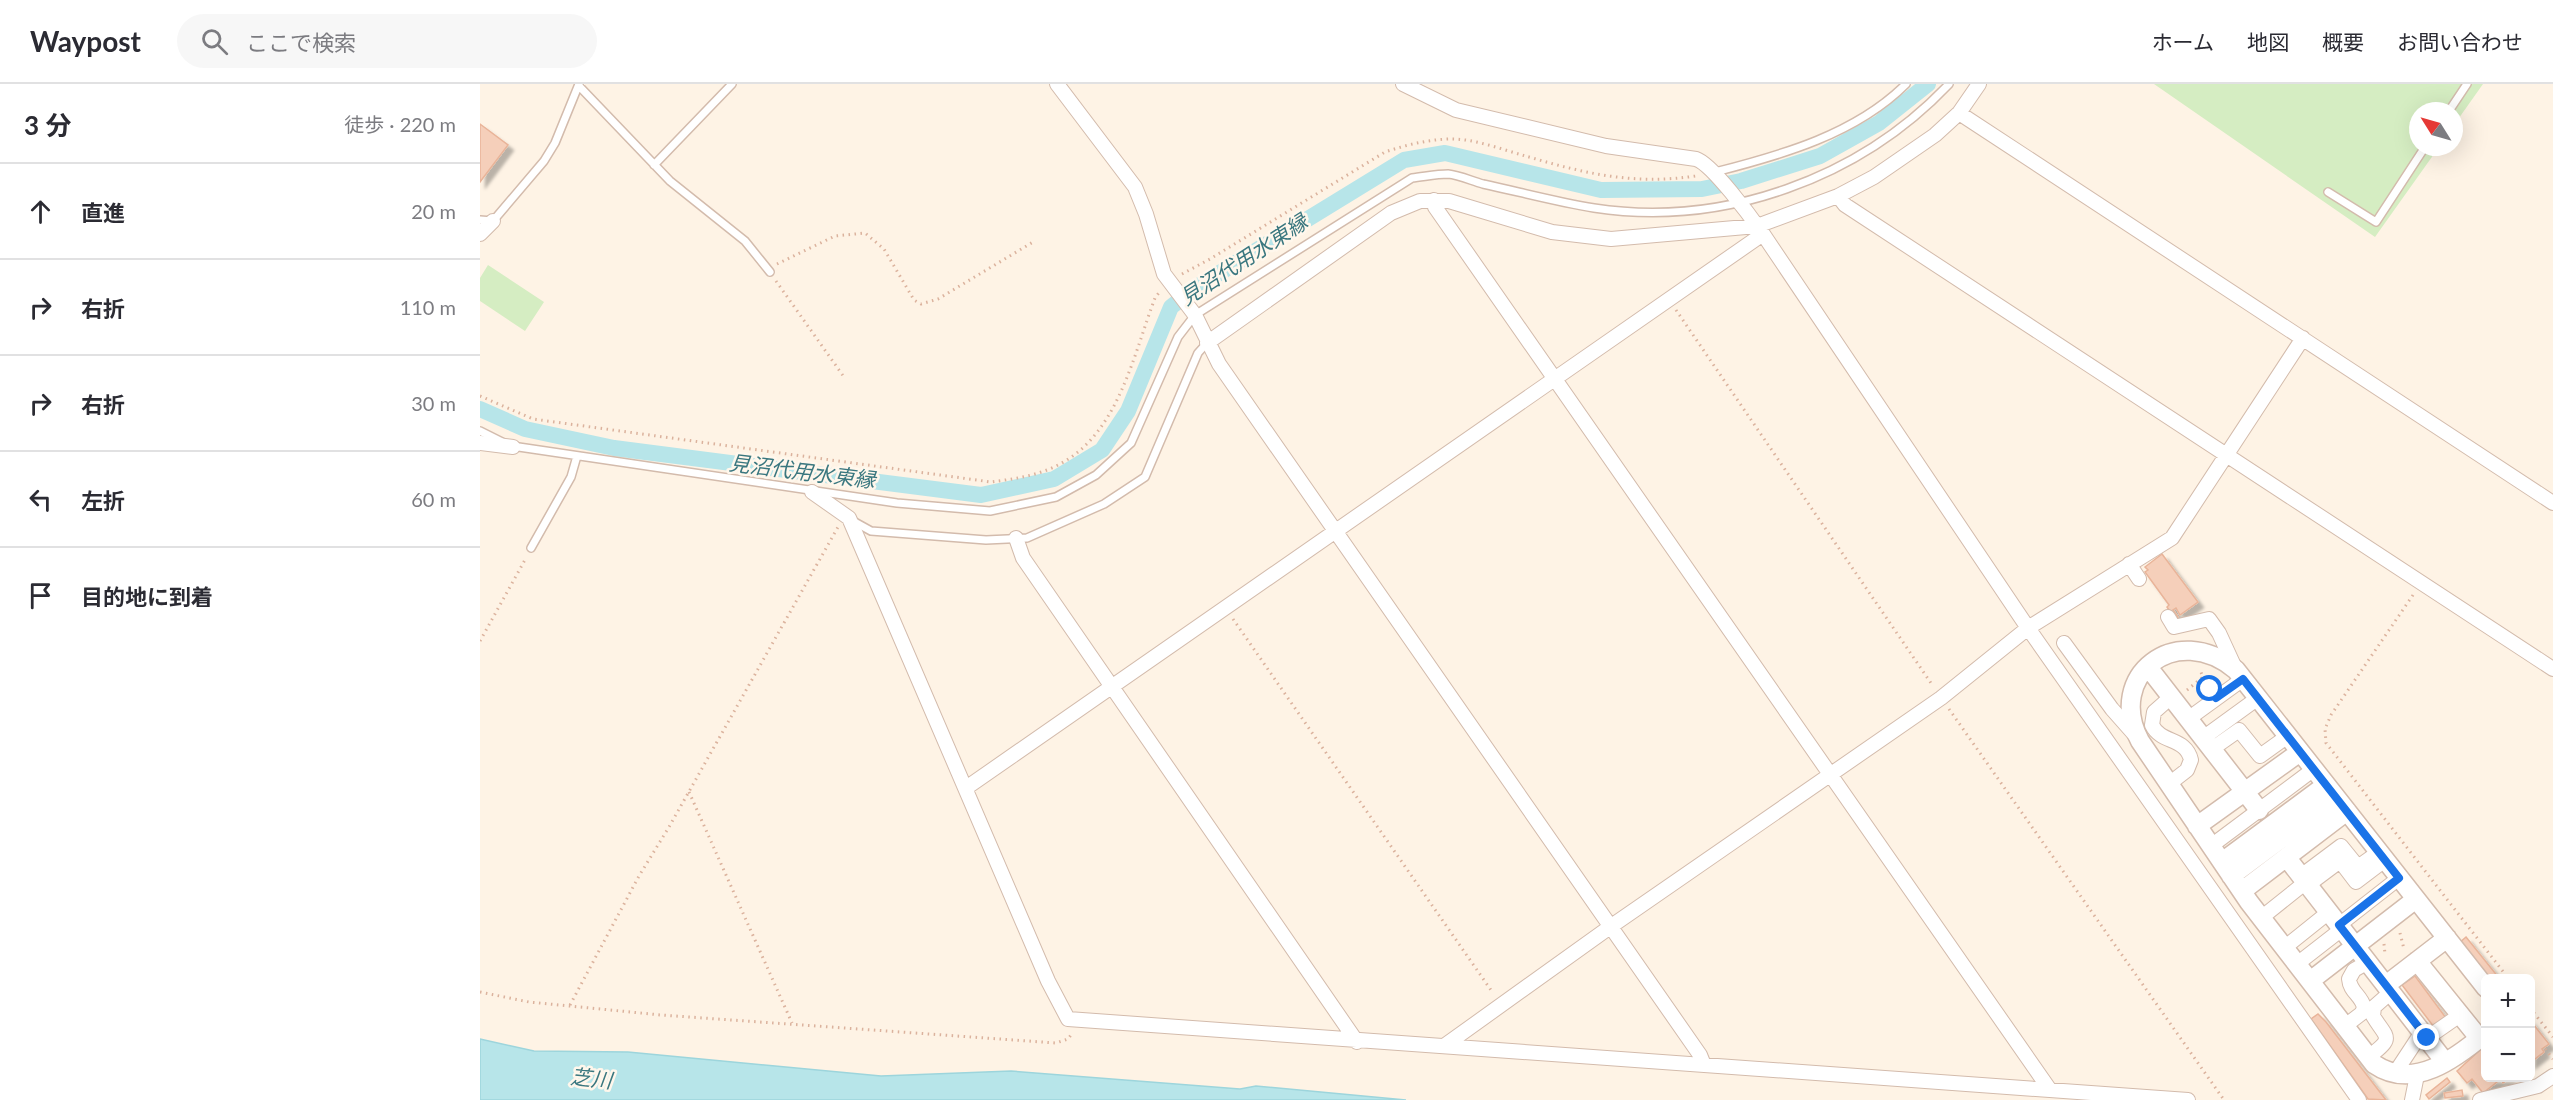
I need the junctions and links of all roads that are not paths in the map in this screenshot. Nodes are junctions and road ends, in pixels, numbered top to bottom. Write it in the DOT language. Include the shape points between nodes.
graph roads {
  1 [pos="732,84"];
  2 [pos="1057,84"];
  3 [pos="1403,84"];
  4 [pos="1906,84"];
  5 [pos="1950,84"];
  6 [pos="1979,84"];
  7 [pos="2467,84"];
  8 [pos="579,85"];
  9 [pos="2455,102"];
  10 [pos="1959,112"];
  11 [pos="2420,156"];
  12 [pos="654,165"];
  13 [pos="1716,174"];
  14 [pos="2328,192"];
  15 [pos="1838,196"];
  16 [pos="1434,200"];
  17 [pos="1736,202"];
  18 [pos="486,220"];
  19 [pos="1760,230"];
  20 [pos="480,234"];
  21 [pos="769,270"];
  22 [pos="1192,312"];
  23 [pos="2302,338"];
  24 [pos="1207,343"];
  25 [pos="1556,378"];
  26 [pos="480,431"];
  27 [pos="480,442"];
  28 [pos="513,447"];
  29 [pos="2226,455"];
  30 [pos="577,456"];
  31 [pos="812,492"];
  32 [pos="2553,503"];
  33 [pos="847,517"];
  34 [pos="1335,530"];
  35 [pos="1016,538"];
  36 [pos="531,548"];
  37 [pos="2129,564"];
  38 [pos="2139,579"];
  39 [pos="2168,617"];
  40 [pos="2028,628"];
  41 [pos="2064,643"];
  42 [pos="2148,667"];
  43 [pos="2553,669"];
  44 [pos="2239,674"];
  45 [pos="1113,686"];
  46 [pos="2178,693"];
  47 [pos="2258,698"];
  48 [pos="2221,703"];
  49 [pos="2188,719"];
  50 [pos="2288,736"];
  51 [pos="2140,741"];
  52 [pos="2208,744"];
  53 [pos="2300,752"];
  54 [pos="2314,770"];
  55 [pos="1830,775"];
  56 [pos="2169,784"];
  57 [pos="966,788"];
  58 [pos="2245,792"];
  59 [pos="2337,798"];
  60 [pos="2259,810"];
  61 [pos="2197,826"];
  62 [pos="2211,846"];
  63 [pos="2382,856"];
  64 [pos="2287,858"];
  65 [pos="2226,869"];
  66 [pos="2399,878"];
  67 [pos="2305,881"];
  68 [pos="2242,891"];
  69 [pos="2416,899"];
  70 [pos="2261,918"];
  71 [pos="2337,922"];
  72 [pos="1610,927"];
  73 [pos="2309,933"];
  74 [pos="2447,938"];
  75 [pos="2355,946"];
  76 [pos="2284,948"];
  77 [pos="2409,954"];
  78 [pos="2374,960"];
  79 [pos="2297,964"];
  80 [pos="2310,981"];
  81 [pos="2481,982"];
  82 [pos="2389,989"];
  83 [pos="2460,1015"];
  84 [pos="2345,1026"];
  85 [pos="2481,1034"];
  86 [pos="2425,1035"];
  87 [pos="2481,1036"];
  88 [pos="1357,1042"];
  89 [pos="1444,1046"];
  90 [pos="2368,1056"];
  91 [pos="2445,1062"];
  92 [pos="1704,1065"];
  93 [pos="2395,1074"];
  94 [pos="2417,1075"];
  95 [pos="2553,1076"];
  96 [pos="2050,1090"];
  97 [pos="2188,1100"];
  98 [pos="2359,1100"];
  99 [pos="2412,1100"];
  100 [pos="2480,1100"];
  1 -- 12 [label="lane"];
  2 -- 22 [label="street" via="1134,187 1164,274"];
  3 -- 13 [label="street" via="1456,110 1606,146 1696,159"];
  4 -- 13 [label="lane" via="1858,119 1812,142"];
  5 -- 17 [label="lane" via="1921,114 1877,146 1794,186"];
  6 -- 10 [label="street"];
  7 -- 9 [label="lane"];
  8 -- 12 [label="lane"];
  8 -- 18 [label="lane" via="544,161"];
  10 -- 15 [label="street" via="1905,157"];
  10 -- 23 [label="street"];
  11 -- 14 [label="lane" via="2376,222"];
  12 -- 21 [label="lane" via="732,229"];
  13 -- 17 [label="street"];
  15 -- 19 [label="street"];
  15 -- 29 [label="street"];
  16 -- 19 [label="street" via="1482,209 1552,232 1589,237"];
  16 -- 24 [label="street" via="1420,201 1391,213"];
  16 -- 25 [label="street" via="1435,207"];
  17 -- 19 [label="street"];
  17 -- 22 [label="lane" via="1688,211 1595,208 1448,174 1412,178"];
  18 -- 20 [label="street"];
  19 -- 25 [label="street"];
  19 -- 40 [label="street"];
  22 -- 24 [label="street"];
  22 -- 31 [label="lane" via="1131,443 1096,476 1056,497 990,511"];
  23 -- 29 [label="street"];
  23 -- 32 [label="street"];
  24 -- 34 [label="street"];
  24 -- 35 [label="lane" via="1198,353 1145,477 1104,504 1027,538"];
  25 -- 34 [label="street"];
  25 -- 55 [label="street"];
  26 -- 28 [label="lane"];
  27 -- 28 [label="street"];
  28 -- 30 [label="lane"];
  29 -- 37 [label="street" via="2172,537"];
  29 -- 43 [label="street"];
  30 -- 31 [label="lane"];
  30 -- 36 [label="lane" via="571,477"];
  31 -- 33 [label="street"];
  33 -- 35 [label="lane" via="871,531 987,540"];
  33 -- 57 [label="street"];
  34 -- 45 [label="street"];
  34 -- 72 [label="street"];
  35 -- 45 [label="street" via="1023,558"];
  37 -- 38 [label="street"];
  37 -- 40 [label="street"];
  39 -- 44 [label="street" via="2174,627 2209,619"];
  40 -- 55 [label="street" via="1941,698"];
  40 -- 98 [label="street"];
  41 -- 51 [label="street"];
  42 -- 44 [label="street" via="2176,650 2191,649 2206,651"];
  42 -- 46 [label="street"];
  42 -- 51 [label="street" via="2131,699 2131,716"];
  44 -- 47 [label="street"];
  44 -- 48 [label="street"];
  45 -- 57 [label="street"];
  45 -- 88 [label="street"];
  46 -- 49 [label="street"];
  46 -- 56 [label="street" via="2154,712 2152,725 2159,736 2185,747 2191,760 2187,770"];
  47 -- 48 [label="street"];
  47 -- 50 [label="street"];
  48 -- 49 [label="street"];
  48 -- 52 [label="street"];
  49 -- 52 [label="street"];
  50 -- 52 [label="street" via="2260,756 2239,730"];
  50 -- 53 [label="street"];
  51 -- 56 [label="street"];
  52 -- 58 [label="street"];
  53 -- 54 [label="street"];
  53 -- 58 [label="street"];
  54 -- 59 [label="street"];
  54 -- 60 [label="street"];
  55 -- 72 [label="street"];
  55 -- 96 [label="street"];
  56 -- 61 [label="street"];
  57 -- 88 [label="street" via="1068,1019"];
  58 -- 60 [label="street"];
  58 -- 61 [label="street"];
  59 -- 63 [label="street"];
  59 -- 64 [label="street"];
  59 -- 65 [label="street"];
  60 -- 62 [label="street"];
  61 -- 62 [label="street"];
  62 -- 65 [label="street"];
  63 -- 66 [label="street"];
  63 -- 67 [label="street" via="2358,867 2341,846"];
  64 -- 67 [label="street"];
  64 -- 68 [label="street"];
  65 -- 68 [label="street"];
  66 -- 69 [label="street"];
  66 -- 71 [label="street"];
  67 -- 70 [label="street"];
  67 -- 71 [label="street"];
  68 -- 70 [label="street"];
  69 -- 74 [label="street"];
  69 -- 75 [label="street"];
  70 -- 76 [label="street"];
  71 -- 73 [label="street"];
  71 -- 73 [label="street"];
  71 -- 75 [label="street"];
  72 -- 89 [label="street"];
  72 -- 92 [label="street"];
  73 -- 76 [label="street"];
  73 -- 79 [label="street"];
  74 -- 77 [label="street"];
  74 -- 81 [label="street"];
  75 -- 78 [label="street"];
  75 -- 80 [label="street"];
  76 -- 79 [label="street"];
  77 -- 82 [label="street"];
  77 -- 83 [label="street"];
  78 -- 82 [label="street"];
  78 -- 84 [label="street" via="2354,970 2349,980 2364,1007"];
  79 -- 80 [label="street"];
  80 -- 84 [label="street"];
  82 -- 86 [label="street"];
  82 -- 90 [label="street" via="2374,1007 2373,1016 2383,1028 2385,1040"];
  83 -- 85 [label="street"];
  83 -- 86 [label="street"];
  84 -- 90 [label="street"];
  86 -- 91 [label="street"];
  86 -- 93 [label="street"];
  87 -- 91 [label="street"];
  88 -- 89 [label="street"];
  89 -- 92 [label="street"];
  90 -- 93 [label="street" via="2382,1070"];
  91 -- 94 [label="street"];
  92 -- 96 [label="street"];
  93 -- 94 [label="street"];
  94 -- 99 [label="street"];
  95 -- 100 [label="street" via="2538,1086"];
  96 -- 97 [label="street"];
}
